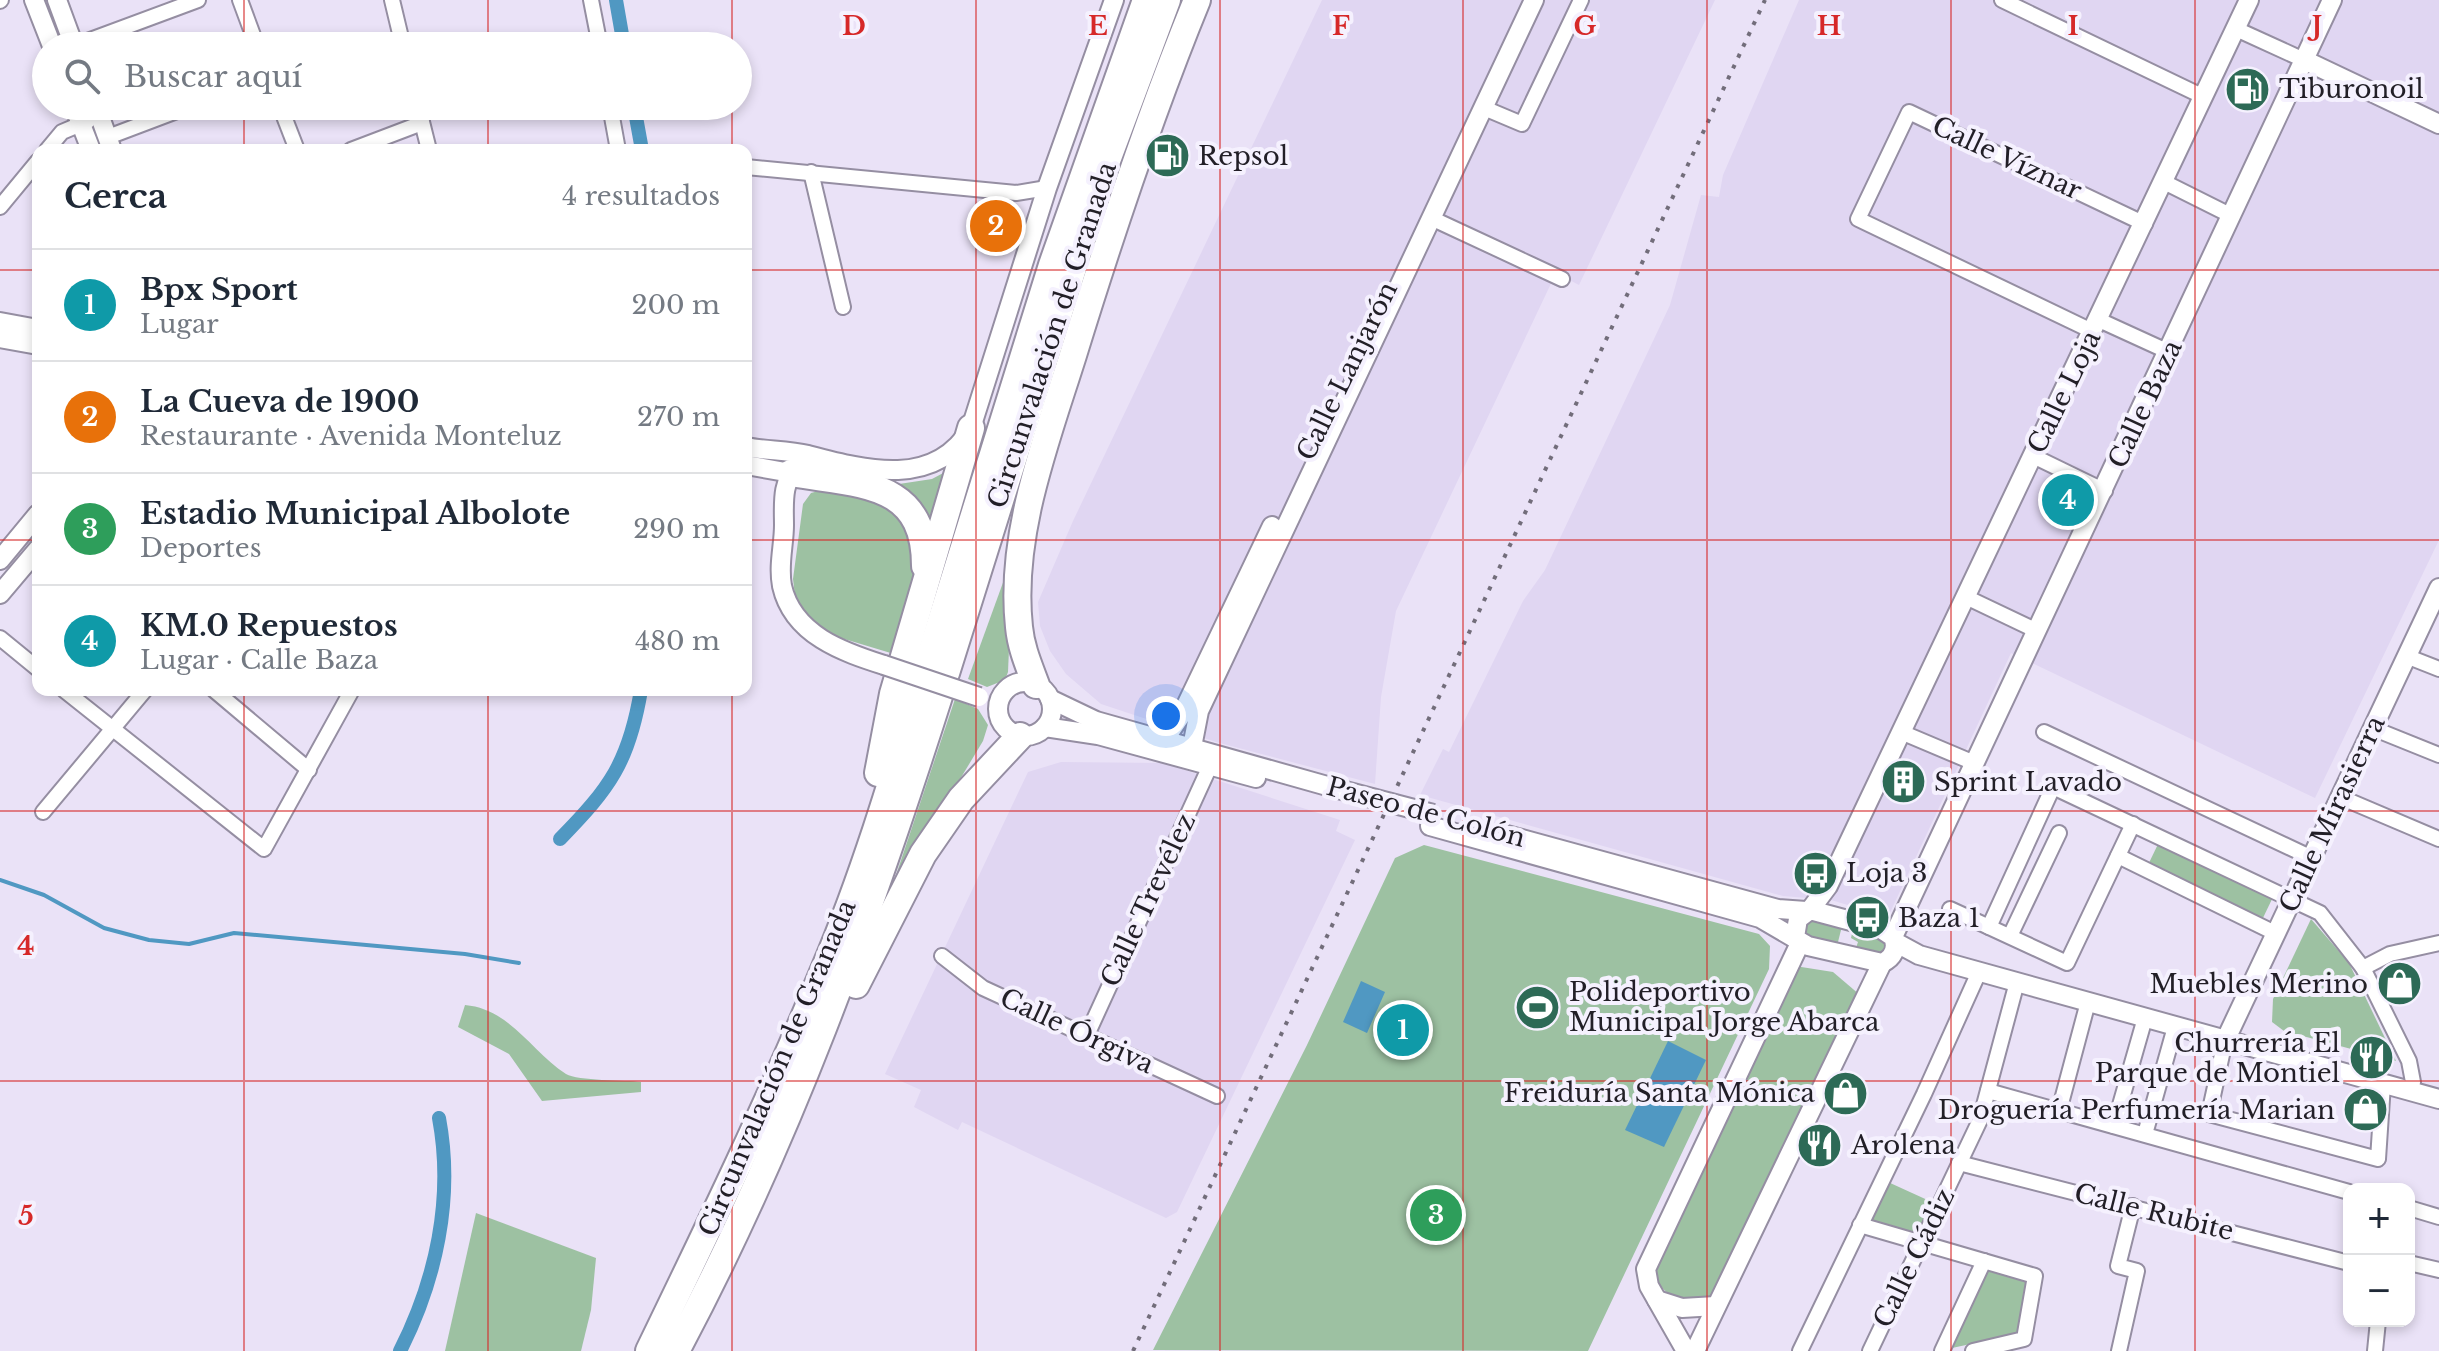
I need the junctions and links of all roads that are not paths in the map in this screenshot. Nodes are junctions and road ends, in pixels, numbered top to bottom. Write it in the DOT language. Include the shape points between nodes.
graph roads {
  1 [pos="34,0"];
  2 [pos="57,0"];
  3 [pos="198,0"];
  4 [pos="240,0"];
  5 [pos="392,0"];
  6 [pos="591,0"];
  7 [pos="1114,0"];
  8 [pos="1146,0"];
  9 [pos="1167,0"];
  10 [pos="1197,0"];
  11 [pos="1523,0"];
  12 [pos="1534,0"];
  13 [pos="1581,0"];
  14 [pos="2002,0"];
  15 [pos="2249,0"];
  16 [pos="2332,0"];
  17 [pos="2236,29"];
  18 [pos="47,32"];
  19 [pos="69,32"];
  20 [pos="112,32"];
  21 [pos="252,32"];
  22 [pos="400,32"];
  23 [pos="597,32"];
  24 [pos="2304,60"];
  25 [pos="2204,97"];
  26 [pos="1484,108"];
  27 [pos="73,120"];
  28 [pos="80,120"];
  29 [pos="101,120"];
  30 [pos="161,120"];
  31 [pos="285,120"];
  32 [pos="421,120"];
  33 [pos="613,120"];
  34 [pos="422,123"];
  35 [pos="2439,124"];
  36 [pos="52,144"];
  37 [pos="89,144"];
  38 [pos="110,144"];
  39 [pos="295,144"];
  40 [pos="367,144"];
  41 [pos="427,144"];
  42 [pos="617,144"];
  43 [pos="752,167"];
  44 [pos="32,168"];
  45 [pos="811,172"];
  46 [pos="2164,182"];
  47 [pos="1047,188"];
  48 [pos="0,207"];
  49 [pos="2232,216"];
  50 [pos="1431,218"];
  51 [pos="2145,224"];
  52 [pos="1562,279"];
  53 [pos="843,307"];
  54 [pos="0,322"];
  55 [pos="2096,326"];
  56 [pos="32,328"];
  57 [pos="0,338"];
  58 [pos="32,344"];
  59 [pos="2169,352"];
  60 [pos="971,428"];
  61 [pos="752,451"];
  62 [pos="2033,456"];
  63 [pos="752,466"];
  64 [pos="822,470"];
  65 [pos="788,473"];
  66 [pos="2105,491"];
  67 [pos="32,522"];
  68 [pos="22,534"];
  69 [pos="32,543"];
  70 [pos="1,555"];
  71 [pos="32,555"];
  72 [pos="15,576"];
  73 [pos="925,578"];
  74 [pos="2439,588"];
  75 [pos="0,594"];
  76 [pos="1968,598"];
  77 [pos="2035,630"];
  78 [pos="0,638"];
  79 [pos="2406,656"];
  80 [pos="32,664"];
  81 [pos="2439,669"];
  82 [pos="933,680"];
  83 [pos="1043,692"];
  84 [pos="71,696"];
  85 [pos="140,696"];
  86 [pos="221,696"];
  87 [pos="349,696"];
  88 [pos="999,701"];
  89 [pos="1045,727"];
  90 [pos="2372,728"];
  91 [pos="113,730"];
  92 [pos="1901,732"];
  93 [pos="2044,732"];
  94 [pos="1020,736"];
  95 [pos="1165,739"];
  96 [pos="1192,747"];
  97 [pos="2439,755"];
  98 [pos="1972,762"];
  99 [pos="1210,766"];
  100 [pos="309,770"];
  101 [pos="1344,796"];
  102 [pos="2340,797"];
  103 [pos="43,812"];
  104 [pos="1432,820"];
  105 [pos="2133,824"];
  106 [pos="2059,833"];
  107 [pos="2439,839"];
  108 [pos="2118,856"];
  109 [pos="2312,858"];
  110 [pos="2293,900"];
  111 [pos="1950,909"];
  112 [pos="1808,910"];
  113 [pos="1989,927"];
  114 [pos="2277,934"];
  115 [pos="2010,936"];
  116 [pos="1798,940"];
  117 [pos="2439,943"];
  118 [pos="1890,950"];
  119 [pos="942,956"];
  120 [pos="825,968"];
  121 [pos="2363,968"];
  122 [pos="1979,972"];
  123 [pos="2017,982"];
  124 [pos="2088,1002"];
  125 [pos="2145,1018"];
  126 [pos="2175,1027"];
  127 [pos="1087,1035"];
  128 [pos="2225,1041"];
  129 [pos="806,1071"];
  130 [pos="2383,1084"];
  131 [pos="1988,1091"];
  132 [pos="2410,1092"];
  133 [pos="1217,1096"];
  134 [pos="2438,1099"];
  135 [pos="2059,1111"];
  136 [pos="2439,1118"];
  137 [pos="2114,1126"];
  138 [pos="2145,1134"];
  139 [pos="1959,1163"];
  140 [pos="2343,1190"];
  141 [pos="2133,1206"];
  142 [pos="2415,1210"];
  143 [pos="2439,1217"];
  144 [pos="1860,1225"];
  145 [pos="1922,1243"];
  146 [pos="1984,1261"];
  147 [pos="2343,1261"];
  148 [pos="2415,1264"];
  149 [pos="2439,1270"];
  150 [pos="1657,1300"];
  151 [pos="1716,1306"];
  152 [pos="2377,1327"];
  153 [pos="656,1351"];
  154 [pos="1686,1351"];
  155 [pos="1695,1351"];
  156 [pos="1800,1351"];
  157 [pos="1870,1351"];
  158 [pos="1942,1351"];
  159 [pos="1973,1351"];
  160 [pos="2119,1351"];
  161 [pos="2375,1351"];
  1 -- 18 [label="street"];
  2 -- 19 [label="street"];
  3 -- 20 [label="street"];
  4 -- 21 [label="street"];
  5 -- 22 [label="street"];
  6 -- 23 [label="street"];
  7 -- 47 [label="street"];
  8 -- 82 [label="highway, Circunvalación de Granada" via="1052,265"];
  9 -- 82 [label="highway, Circunvalación de Granada" via="1105,166"];
  10 -- 83 [label="highway" via="1128,177 1023,532 1018,625 1022,649"];
  11 -- 95 [label="street, Calle Lanjarón" via="1187,705"];
  12 -- 26 [label="street, Calle Lanjarón"];
  13 -- 26 [label="street" via="1522,124"];
  14 -- 25 [label="street"];
  15 -- 17 [label="street, Calle Loja"];
  16 -- 24 [label="street, Calle Baza"];
  17 -- 24 [label="street"];
  17 -- 25 [label="street, Calle Loja"];
  24 -- 35 [label="street"];
  24 -- 49 [label="street, Calle Baza"];
  25 -- 46 [label="street, Calle Loja"];
  26 -- 50 [label="street, Calle Lanjarón"];
  27 -- 36 [label="street"];
  28 -- 37 [label="street"];
  29 -- 38 [label="street"];
  30 -- 38 [label="street"];
  31 -- 39 [label="street"];
  32 -- 34 [label="street"];
  33 -- 42 [label="street"];
  34 -- 40 [label="street"];
  34 -- 41 [label="street"];
  43 -- 45 [label="street"];
  44 -- 48 [label="street"];
  45 -- 47 [label="street" via="1016,193"];
  45 -- 53 [label="street"];
  46 -- 49 [label="street"];
  46 -- 51 [label="street, Calle Loja"];
  47 -- 60 [label="street"];
  49 -- 59 [label="street, Calle Baza"];
  50 -- 52 [label="street"];
  50 -- 96 [label="street, Calle Lanjarón" via="1199,711"];
  51 -- 55 [label="street, Calle Loja"];
  51 -- 55 [label="street, Calle Víznar" via="1909,112 1858,219"];
  54 -- 56 [label="street"];
  55 -- 59 [label="street"];
  55 -- 62 [label="street, Calle Loja"];
  57 -- 58 [label="street"];
  59 -- 66 [label="street, Calle Baza"];
  60 -- 64 [label="street" via="959,448 929,466 903,471"];
  60 -- 73 [label="highway"];
  61 -- 65 [label="street"];
  62 -- 66 [label="street"];
  62 -- 76 [label="street, Calle Loja"];
  63 -- 65 [label="street"];
  64 -- 65 [label="highway"];
  64 -- 65 [label="street" via="810,455"];
  64 -- 73 [label="highway" via="898,497 919,525"];
  65 -- 88 [label="street, bridge" via="782,587 793,613 809,631 884,665"];
  66 -- 77 [label="street, Calle Baza"];
  67 -- 68 [label="street"];
  68 -- 69 [label="street"];
  68 -- 70 [label="street"];
  70 -- 72 [label="street"];
  71 -- 72 [label="street"];
  72 -- 75 [label="street"];
  73 -- 120 [label="highway" via="864,826 827,937"];
  74 -- 79 [label="street, Calle Mirasierra"];
  76 -- 77 [label="street"];
  76 -- 92 [label="street, Calle Loja"];
  77 -- 98 [label="street, Calle Baza"];
  78 -- 80 [label="street"];
  79 -- 81 [label="street"];
  79 -- 90 [label="street, Calle Mirasierra"];
  82 -- 120 [label="highway, Circunvalación de Granada"];
  82 -- 129 [label="highway, Circunvalación de Granada" via="863,925"];
  83 -- 88 [label="street" via="1027,682 1010,687"];
  83 -- 89 [label="street" via="1051,714"];
  83 -- 95 [label="street, Paseo de Colón" via="1096,721"];
  84 -- 91 [label="street"];
  85 -- 91 [label="street"];
  86 -- 100 [label="street"];
  87 -- 100 [label="street"];
  88 -- 94 [label="street" via="1005,727"];
  89 -- 94 [label="street"];
  89 -- 99 [label="street, Paseo de Colón" via="1098,735"];
  90 -- 97 [label="street"];
  90 -- 102 [label="street, Calle Mirasierra"];
  91 -- 100 [label="street" via="264,849"];
  91 -- 103 [label="street"];
  92 -- 98 [label="street"];
  92 -- 112 [label="street, Calle Loja" via="1828,886"];
  93 -- 109 [label="street"];
  94 -- 129 [label="highway" via="961,799 923,854 825,1048"];
  95 -- 96 [label="street, Paseo de Colón"];
  96 -- 101 [label="street, Paseo de Colón"];
  98 -- 118 [label="street, Calle Baza"];
  99 -- 101 [label="street, Paseo de Colón"];
  99 -- 127 [label="street, Calle Trevélez"];
  101 -- 104 [label="street, Paseo de Colón, bridge"];
  102 -- 107 [label="street"];
  102 -- 109 [label="street, Calle Mirasierra"];
  104 -- 112 [label="street, Paseo de Colón" via="1778,909"];
  104 -- 116 [label="street, Paseo de Colón" via="1760,918"];
  105 -- 108 [label="street"];
  105 -- 110 [label="street"];
  105 -- 113 [label="street" via="2053,787"];
  106 -- 115 [label="street"];
  108 -- 114 [label="street"];
  108 -- 115 [label="street" via="2067,963"];
  109 -- 110 [label="street, Calle Mirasierra"];
  110 -- 114 [label="street, Calle Mirasierra"];
  110 -- 121 [label="street" via="2320,913"];
  111 -- 113 [label="street"];
  112 -- 116 [label="street, Calle Loja" via="1798,919"];
  112 -- 118 [label="street, Paseo de Colón" via="1881,929"];
  113 -- 115 [label="street"];
  114 -- 128 [label="street, Calle Mirasierra"];
  116 -- 118 [label="street, Paseo de Colón"];
  116 -- 150 [label="street, Calle Loja" via="1646,1269"];
  117 -- 121 [label="street" via="2390,954"];
  118 -- 122 [label="street"];
  118 -- 151 [label="street, Calle Baza"];
  119 -- 127 [label="street, Calle Órgiva" via="983,988"];
  120 -- 153 [label="highway, Circunvalación de Granada"];
  121 -- 132 [label="street" via="2409,1061"];
  122 -- 123 [label="street"];
  122 -- 144 [label="street"];
  123 -- 124 [label="street"];
  123 -- 131 [label="street, Calle Cádiz"];
  124 -- 125 [label="street"];
  124 -- 135 [label="street"];
  125 -- 126 [label="street"];
  125 -- 137 [label="street"];
  126 -- 128 [label="street"];
  126 -- 138 [label="street"];
  127 -- 133 [label="street, Calle Órgiva"];
  128 -- 130 [label="street"];
  128 -- 130 [label="street" via="2209,1114 2378,1159"];
  129 -- 153 [label="highway, Circunvalación de Granada" via="746,1212"];
  130 -- 132 [label="street"];
  131 -- 135 [label="street"];
  131 -- 139 [label="street, Calle Cádiz"];
  132 -- 134 [label="street"];
  134 -- 136 [label="street"];
  135 -- 137 [label="street"];
  137 -- 138 [label="street"];
  138 -- 140 [label="street"];
  139 -- 141 [label="street, Calle Rubite"];
  139 -- 145 [label="street, Calle Cádiz"];
  141 -- 147 [label="street, Calle Rubite"];
  141 -- 160 [label="street" via="2118,1266 2137,1271"];
  142 -- 143 [label="street"];
  144 -- 145 [label="street"];
  144 -- 156 [label="street"];
  145 -- 146 [label="street"];
  145 -- 157 [label="street, Calle Cádiz"];
  146 -- 158 [label="street"];
  146 -- 159 [label="street" via="2035,1276 2024,1339"];
  148 -- 149 [label="street"];
  150 -- 151 [label="street" via="1682,1308"];
  150 -- 154 [label="street, Calle Loja"];
  151 -- 155 [label="street, Calle Baza"];
  152 -- 161 [label="street"];
}
